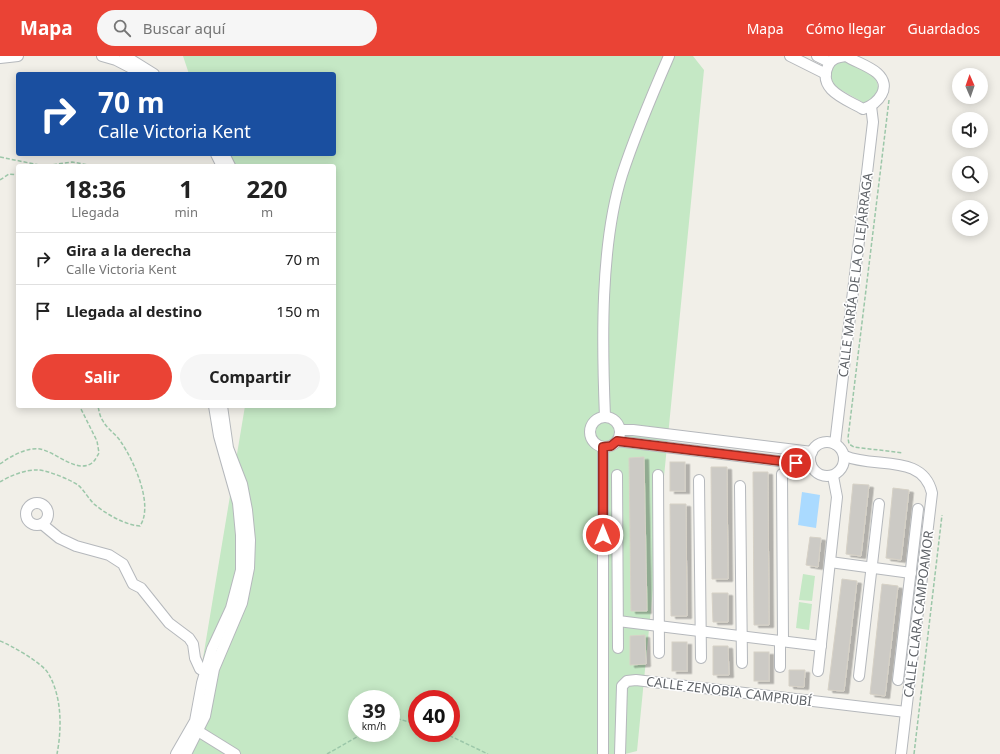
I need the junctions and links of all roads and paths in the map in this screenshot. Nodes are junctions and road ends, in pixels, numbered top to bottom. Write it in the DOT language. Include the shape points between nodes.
graph roads {
  1 [pos="18,56"];
  2 [pos="102,56"];
  3 [pos="125,56"];
  4 [pos="669,56"];
  5 [pos="790,56"];
  6 [pos="817,56"];
  7 [pos="0,58"];
  8 [pos="854,58"];
  9 [pos="829,62"];
  10 [pos="139,72"];
  11 [pos="151,72"];
  12 [pos="826,74"];
  13 [pos="886,81"];
  14 [pos="871,106"];
  15 [pos="0,157"];
  16 [pos="34,164"];
  17 [pos="58,164"];
  18 [pos="83,164"];
  19 [pos="16,175"];
  20 [pos="0,180"];
  21 [pos="81,408"];
  22 [pos="99,408"];
  23 [pos="214,408"];
  24 [pos="222,408"];
  25 [pos="606,417"];
  26 [pos="620,430"];
  27 [pos="617,441"];
  28 [pos="835,444"];
  29 [pos="603,447"];
  30 [pos="812,452"];
  31 [pos="903,453"];
  32 [pos="845,456"];
  33 [pos="857,461"];
  34 [pos="0,464"];
  35 [pos="811,465"];
  36 [pos="843,467"];
  37 [pos="782,474"];
  38 [pos="617,475"];
  39 [pos="658,475"];
  40 [pos="833,476"];
  41 [pos="700,480"];
  42 [pos="0,482"];
  43 [pos="740,486"];
  44 [pos="880,504"];
  45 [pos="918,509"];
  46 [pos="942,515"];
  47 [pos="42,524"];
  48 [pos="830,562"];
  49 [pos="872,568"];
  50 [pos="910,573"];
  51 [pos="618,621"];
  52 [pos="659,626"];
  53 [pos="701,631"];
  54 [pos="742,636"];
  55 [pos="0,641"];
  56 [pos="781,641"];
  57 [pos="821,646"];
  58 [pos="618,648"];
  59 [pos="659,653"];
  60 [pos="701,658"];
  61 [pos="742,662"];
  62 [pos="780,667"];
  63 [pos="818,671"];
  64 [pos="209,672"];
  65 [pos="859,676"];
  66 [pos="898,680"];
  67 [pos="906,712"];
  68 [pos="193,732"];
  69 [pos="460,741"];
  70 [pos="349,742"];
  71 [pos="57,754"];
  72 [pos="176,754"];
  73 [pos="186,754"];
  74 [pos="224,754"];
  75 [pos="236,754"];
  76 [pos="328,754"];
  77 [pos="488,754"];
  78 [pos="603,754"];
  79 [pos="620,754"];
  80 [pos="901,754"];
  81 [pos="914,754"];
  1 -- 7 [label="street"];
  2 -- 10 [label="street"];
  3 -- 11 [label="street"];
  4 -- 25 [label="street" via="622,176 612,222 604,288"];
  5 -- 12 [label="street"];
  6 -- 9 [label="street"];
  8 -- 9 [label="street" via="838,57"];
  8 -- 13 [label="street"];
  9 -- 12 [label="street"];
  12 -- 14 [label="street" via="829,88 863,108"];
  13 -- 14 [label="street" via="883,93"];
  13 -- 31 [label="path" via="891,88 848,438 849,444 854,447"];
  14 -- 28 [label="street, CALLE MARÍA DE LA O LEJÁRRAGA" via="873,122"];
  15 -- 16 [label="path"];
  17 -- 18 [label="path"];
  19 -- 20 [label="path" via="10,174"];
  21 -- 34 [label="path" via="97,441 99,453 92,463 73,466 59,456 39,449 18,453"];
  22 -- 42 [label="path" via="103,421 133,462 145,505 144,520 140,526 130,525 95,504 78,485 38,470 20,473"];
  23 -- 64 [label="street" via="219,436 238,502 241,570 231,608 212,649"];
  24 -- 64 [label="street" via="228,448 242,484 247,510 250,554 242,603"];
  25 -- 26 [label="street" via="615,421"];
  25 -- 29 [label="street" via="596,420 590,428 591,439"];
  26 -- 27 [label="street"];
  26 -- 30 [label="street"];
  27 -- 29 [label="street" via="611,446"];
  27 -- 35 [label="street"];
  28 -- 30 [label="street" via="824,442"];
  28 -- 32 [label="street"];
  29 -- 78 [label="street"];
  30 -- 35 [label="street"];
  32 -- 33 [label="street"];
  32 -- 36 [label="street"];
  33 -- 36 [label="street"];
  33 -- 67 [label="street, CALLE CLARA CAMPOAMOR" via="916,469 925,476 930,485 932,502"];
  35 -- 40 [label="street" via="822,476"];
  36 -- 40 [label="street"];
  37 -- 56 [label="street"];
  38 -- 51 [label="street"];
  39 -- 52 [label="street"];
  40 -- 48 [label="street" via="837,497"];
  41 -- 53 [label="street"];
  43 -- 54 [label="street"];
  44 -- 49 [label="street"];
  45 -- 50 [label="street"];
  46 -- 81 [label="path"];
  47 -- 64 [label="street" via="59,538 76,546 109,555 123,564 133,584 141,588 169,623 189,638 200,669"];
  48 -- 49 [label="street"];
  48 -- 57 [label="street"];
  49 -- 50 [label="street"];
  49 -- 65 [label="street"];
  50 -- 66 [label="street"];
  51 -- 52 [label="street"];
  51 -- 58 [label="street"];
  52 -- 53 [label="street"];
  52 -- 59 [label="street"];
  53 -- 54 [label="street"];
  53 -- 60 [label="street"];
  54 -- 56 [label="street"];
  54 -- 61 [label="street"];
  55 -- 71 [label="path" via="13,646 48,672 57,696 61,735"];
  56 -- 57 [label="street"];
  56 -- 62 [label="street"];
  57 -- 63 [label="street"];
  64 -- 68 [label="street"];
  67 -- 79 [label="street, CALLE ZENOBIA CAMPRUBÍ" via="636,680 626,682 622,686"];
  67 -- 80 [label="street, CALLE CLARA CAMPOAMOR"];
  68 -- 72 [label="street"];
  68 -- 73 [label="street"];
  68 -- 74 [label="street"];
  68 -- 75 [label="street"];
  69 -- 77 [label="path"];
  70 -- 76 [label="path"];
}
